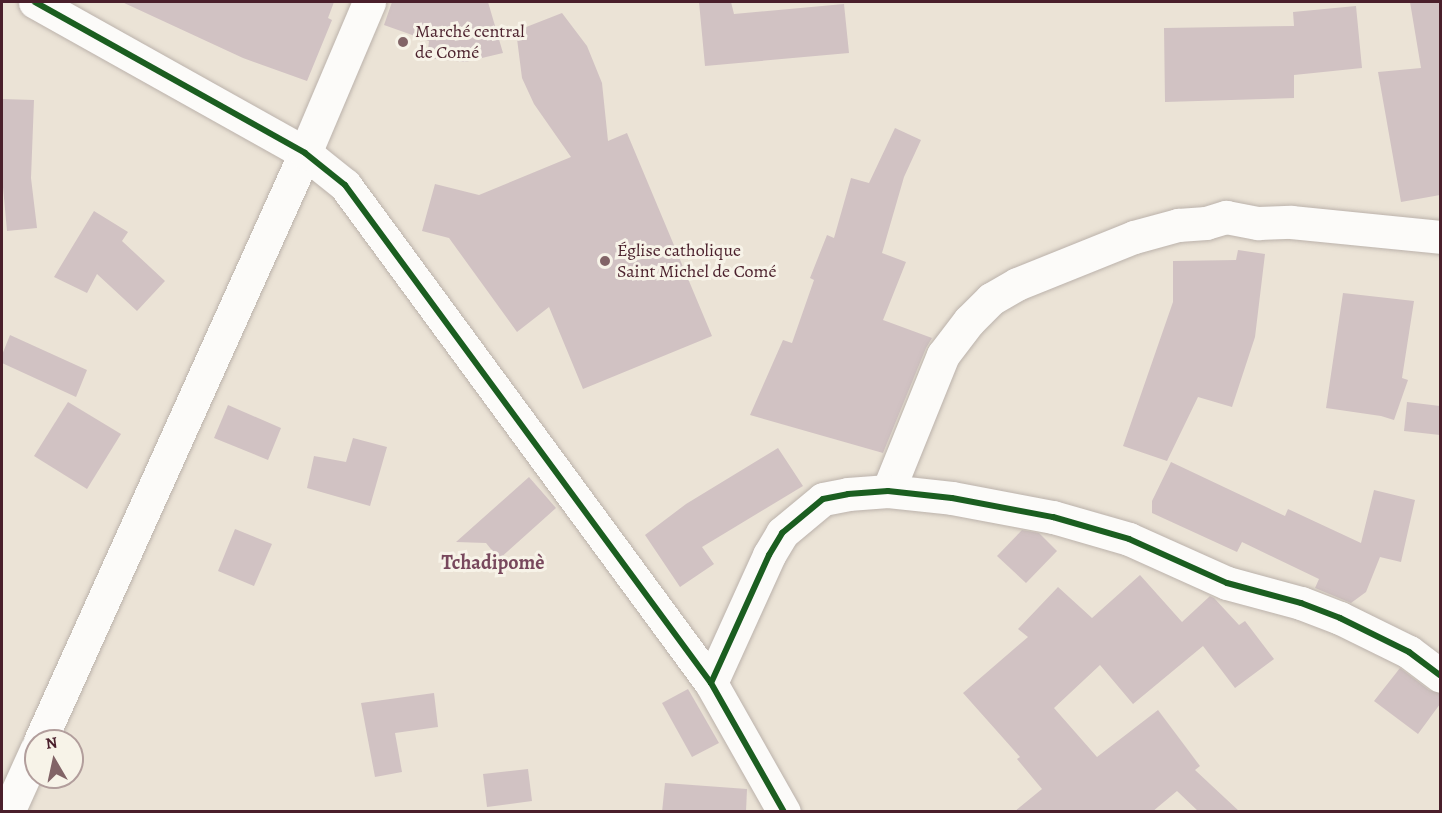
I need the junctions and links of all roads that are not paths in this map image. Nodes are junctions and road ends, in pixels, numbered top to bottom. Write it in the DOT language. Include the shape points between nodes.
graph roads {
  1 [pos="35,2"];
  2 [pos="369,2"];
  3 [pos="305,153"];
  4 [pos="1440,237"];
  5 [pos="888,491"];
  6 [pos="1440,675"];
  7 [pos="711,683"];
  8 [pos="45,729"];
  9 [pos="24,777"];
  10 [pos="8,812"];
  11 [pos="784,812"];
  1 -- 3 [label="street"];
  2 -- 3 [label="street"];
  3 -- 7 [label="street" via="352,194"];
  3 -- 8 [label="street"];
  4 -- 5 [label="street" via="1226,218 1178,225 1122,241 1017,284 991,299 943,355"];
  5 -- 6 [label="street" via="952,498 1053,517 1129,540 1227,583 1340,618 1409,652"];
  5 -- 7 [label="street" via="823,499 783,532"];
  7 -- 11 [label="street"];
  9 -- 10 [label="street"];
}
